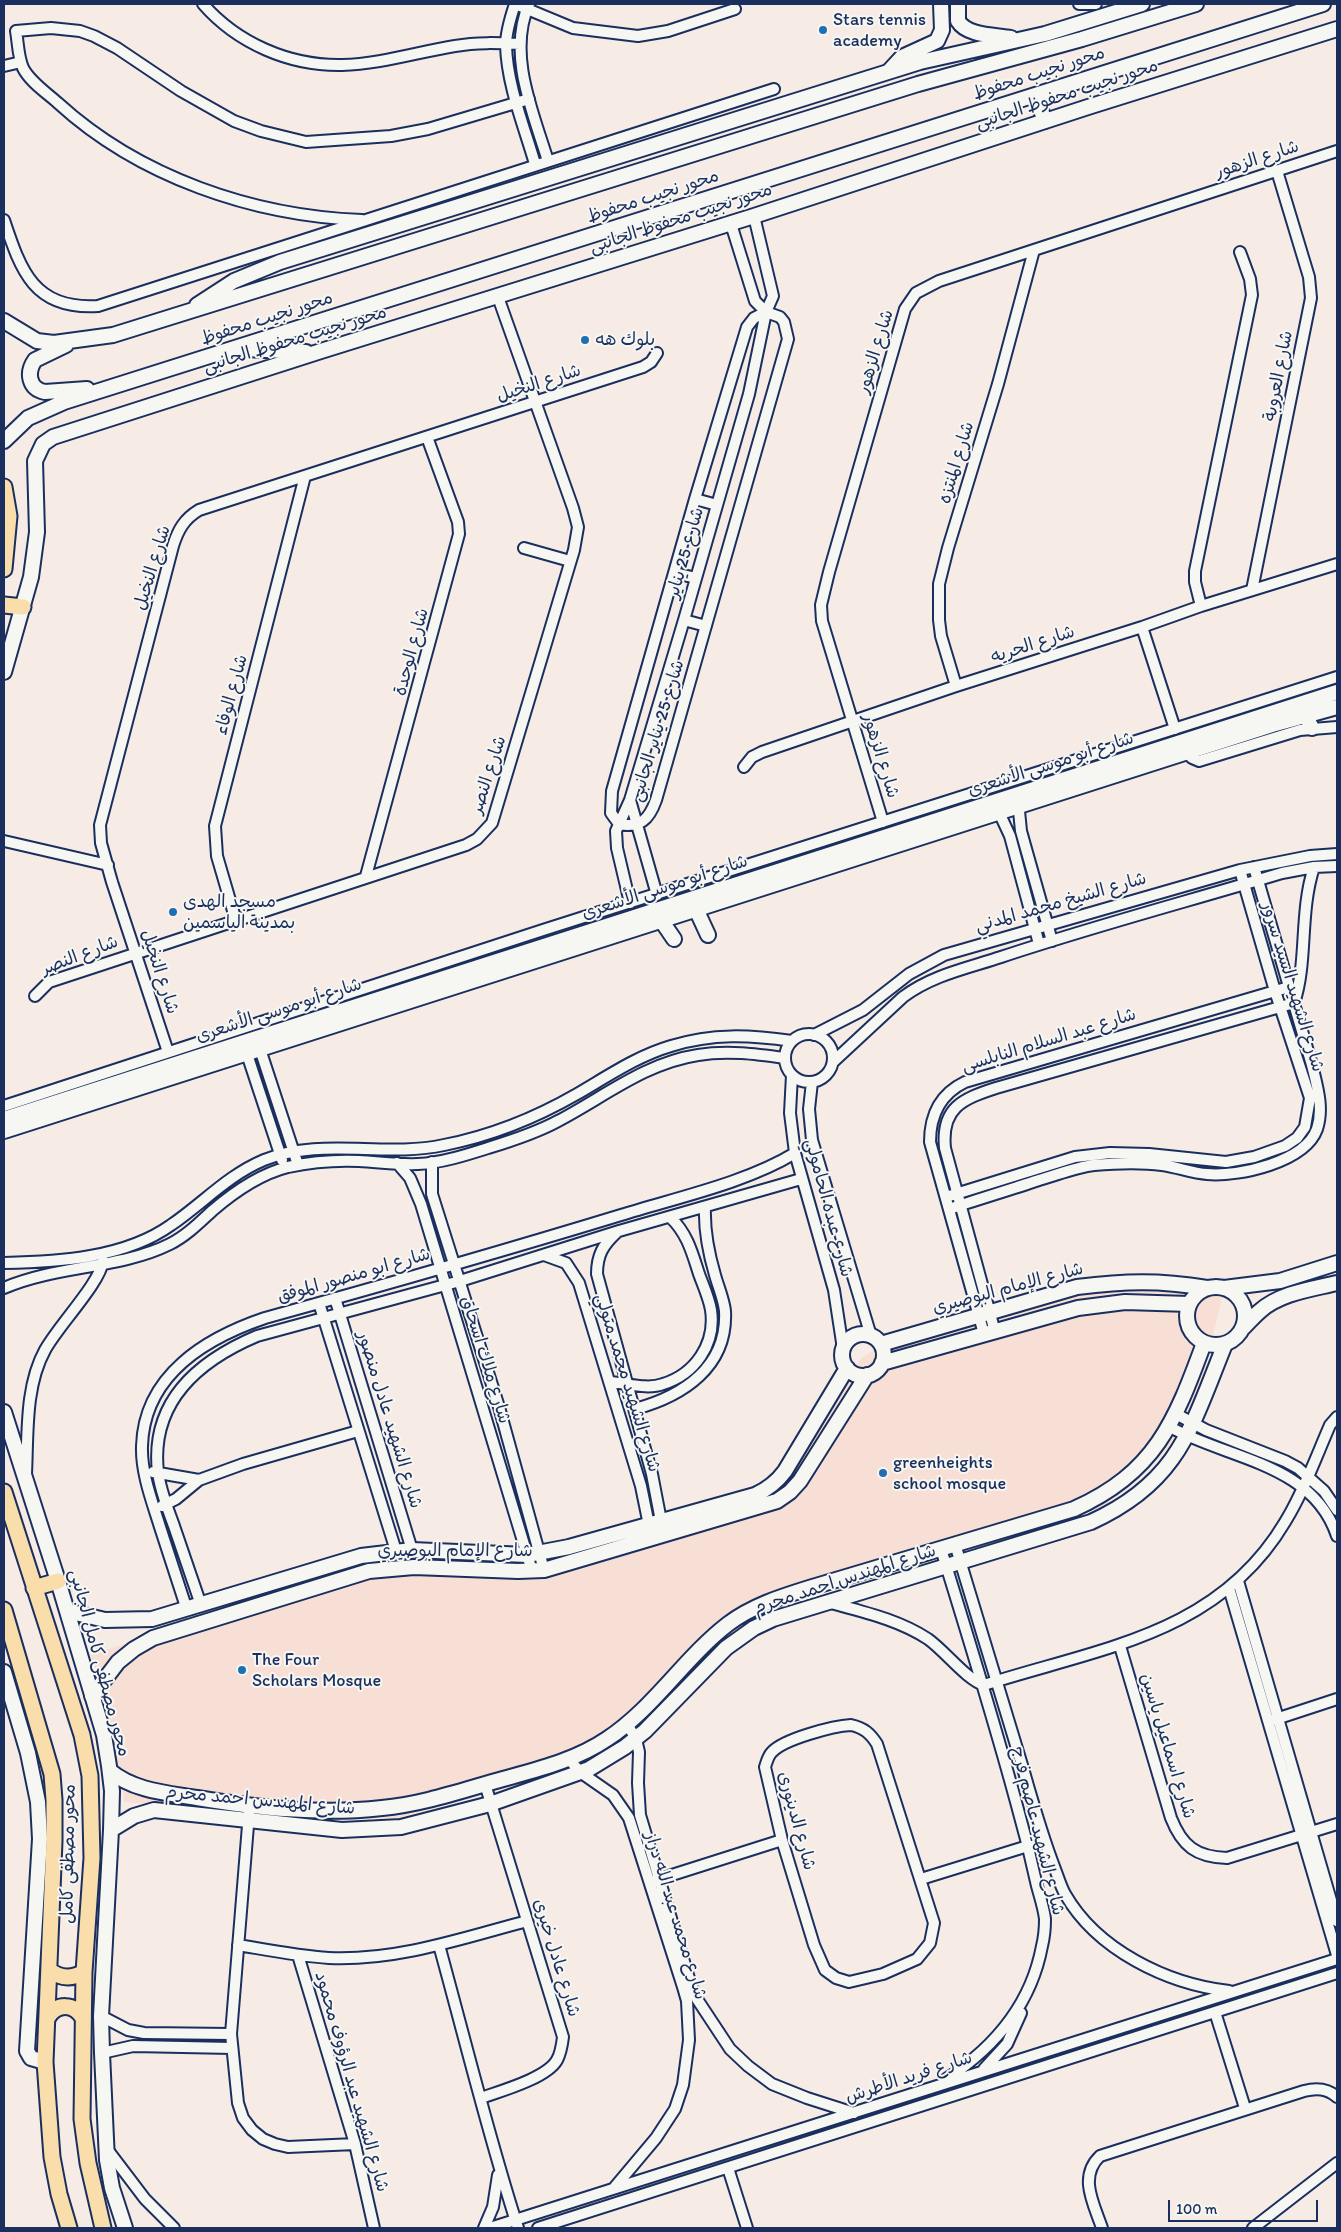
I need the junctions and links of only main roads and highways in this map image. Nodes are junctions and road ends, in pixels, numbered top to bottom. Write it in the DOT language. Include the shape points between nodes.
graph roads {
  1 [pos="4,486"];
  2 [pos="4,569"];
  3 [pos="4,605"];
  4 [pos="23,607"];
  5 [pos="4,1492"];
  6 [pos="58,1580"];
  7 [pos="34,1588"];
  8 [pos="4,1610"];
  9 [pos="49,1970"];
  10 [pos="84,1972"];
  11 [pos="48,2017"];
  12 [pos="83,2018"];
  13 [pos="69,2228"];
  14 [pos="103,2228"];
  1 -- 2 [label="main road" via="9,516"];
  3 -- 4 [label="main road"];
  5 -- 7 [label="main road, محور مصطفى كامل"];
  6 -- 7 [label="main road"];
  7 -- 10 [label="main road, محور مصطفى كامل" via="82,1735 90,1776 92,1858"];
  8 -- 9 [label="main road, محور مصطفى كامل" via="52,1774 54,1841"];
  9 -- 10 [label="main road" via="66,1978"];
  9 -- 11 [label="main road, محور مصطفى كامل"];
  10 -- 12 [label="main road, محور مصطفى كامل"];
  11 -- 12 [label="main road" via="62,2006 74,2008"];
  11 -- 13 [label="main road, محور مصطفى كامل" via="45,2062 52,2157"];
  12 -- 14 [label="main road, محور مصطفى كامل" via="82,2120"];
}
